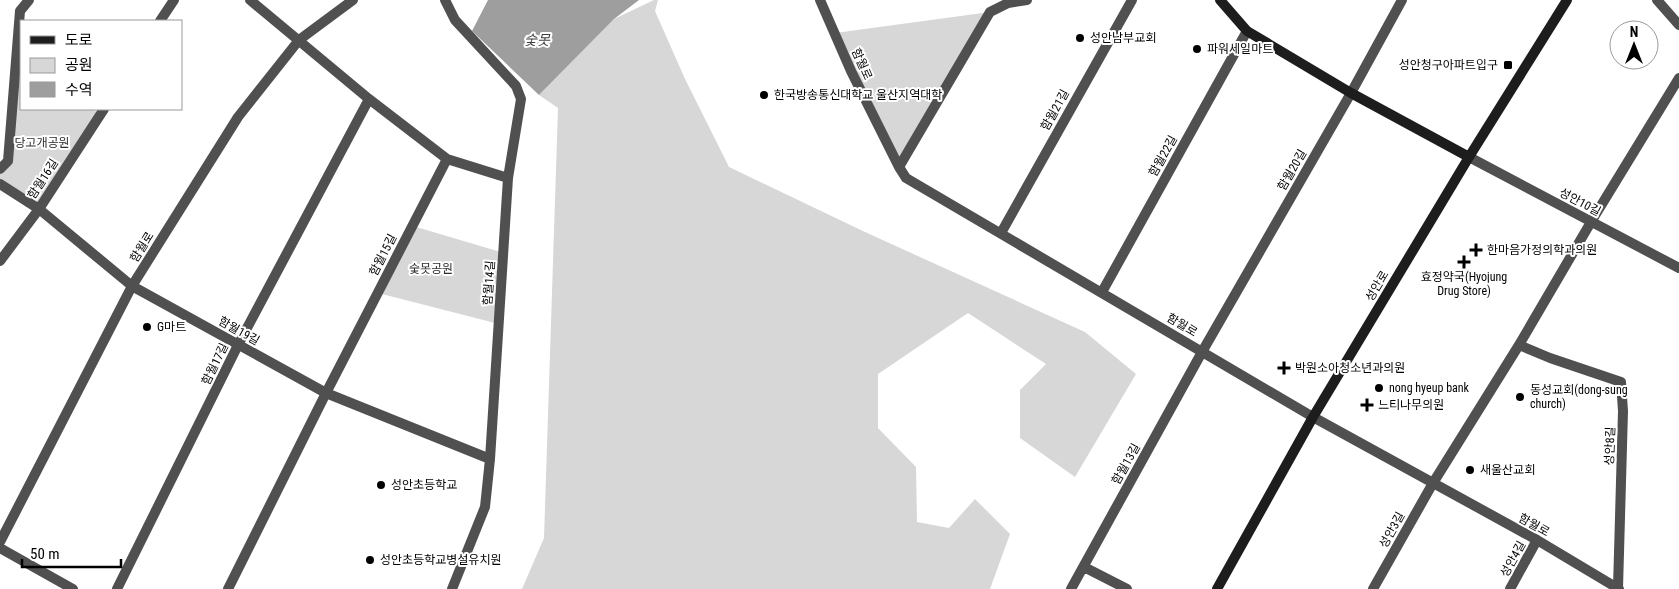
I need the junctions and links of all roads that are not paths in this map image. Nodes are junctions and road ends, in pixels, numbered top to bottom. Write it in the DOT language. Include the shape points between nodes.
graph roads {
  1 [pos="29,0"];
  2 [pos="174,0"];
  3 [pos="250,0"];
  4 [pos="353,0"];
  5 [pos="445,0"];
  6 [pos="820,0"];
  7 [pos="1027,0"];
  8 [pos="1132,0"];
  9 [pos="1220,0"];
  10 [pos="1402,0"];
  11 [pos="1567,0"];
  12 [pos="1657,0"];
  13 [pos="161,20"];
  14 [pos="1679,25"];
  15 [pos="1247,31"];
  16 [pos="299,40"];
  17 [pos="1679,78"];
  18 [pos="1351,93"];
  19 [pos="369,99"];
  20 [pos="103,110"];
  21 [pos="1469,157"];
  22 [pos="448,158"];
  23 [pos="899,167"];
  24 [pos="0,169"];
  25 [pos="508,178"];
  26 [pos="0,184"];
  27 [pos="39,209"];
  28 [pos="1591,222"];
  29 [pos="1001,233"];
  30 [pos="0,261"];
  31 [pos="1679,268"];
  32 [pos="132,286"];
  33 [pos="1102,292"];
  34 [pos="238,345"];
  35 [pos="1519,345"];
  36 [pos="1202,352"];
  37 [pos="326,393"];
  38 [pos="1313,417"];
  39 [pos="490,459"];
  40 [pos="1433,483"];
  41 [pos="1537,540"];
  42 [pos="0,542"];
  43 [pos="0,548"];
  44 [pos="1084,566"];
  45 [pos="73,589"];
  46 [pos="116,589"];
  47 [pos="228,589"];
  48 [pos="452,589"];
  49 [pos="1071,589"];
  50 [pos="1126,589"];
  51 [pos="1217,589"];
  52 [pos="1373,589"];
  53 [pos="1510,589"];
  54 [pos="1618,589"];
  1 -- 24 [label="street" via="20,11 8,161"];
  2 -- 13 [label="street"];
  3 -- 16 [label="street"];
  4 -- 16 [label="street, 함월로"];
  5 -- 25 [label="street, 함월14길" via="455,20 516,86 521,99"];
  6 -- 23 [label="street, 함월로"];
  7 -- 23 [label="street" via="1008,3 990,12"];
  8 -- 29 [label="street, 함월21길"];
  9 -- 15 [label="street"];
  10 -- 18 [label="street, 함월20길"];
  11 -- 21 [label="street, 성안로"];
  12 -- 14 [label="street"];
  15 -- 18 [label="street"];
  15 -- 33 [label="street, 함월22길"];
  16 -- 19 [label="street"];
  16 -- 32 [label="street, 함월로" via="238,117"];
  17 -- 28 [label="street"];
  18 -- 21 [label="street"];
  18 -- 36 [label="street, 함월20길"];
  19 -- 22 [label="street"];
  19 -- 34 [label="street, 함월17길"];
  20 -- 27 [label="street, 함월16길"];
  21 -- 28 [label="street, 성안10길"];
  21 -- 38 [label="street, 성안로"];
  22 -- 25 [label="street"];
  22 -- 37 [label="street, 함월15길"];
  23 -- 29 [label="street, 함월로" via="906,178"];
  25 -- 39 [label="street, 함월14길"];
  26 -- 27 [label="street, 함월19길"];
  27 -- 30 [label="street, 함월16길"];
  27 -- 32 [label="street, 함월19길"];
  28 -- 31 [label="street, 성안10길"];
  28 -- 35 [label="street"];
  29 -- 33 [label="street, 함월로"];
  32 -- 34 [label="street, 함월19길"];
  32 -- 42 [label="street, 함월로"];
  33 -- 36 [label="street, 함월로"];
  34 -- 37 [label="street, 함월19길"];
  34 -- 46 [label="street, 함월17길"];
  35 -- 40 [label="street"];
  35 -- 54 [label="street, 성안8길" via="1621,382"];
  36 -- 38 [label="street, 함월로"];
  36 -- 44 [label="street, 함월13길"];
  37 -- 39 [label="street, 함월19길"];
  37 -- 47 [label="street, 함월15길"];
  38 -- 40 [label="street, 함월로"];
  38 -- 51 [label="street, 성안로"];
  39 -- 48 [label="street, 함월14길" via="485,507"];
  40 -- 41 [label="street, 함월로"];
  40 -- 52 [label="street, 성안3길"];
  41 -- 53 [label="street, 성안4길"];
  41 -- 54 [label="street, 함월로"];
  43 -- 45 [label="street"];
  44 -- 49 [label="street, 함월13길"];
  44 -- 50 [label="street"];
}
